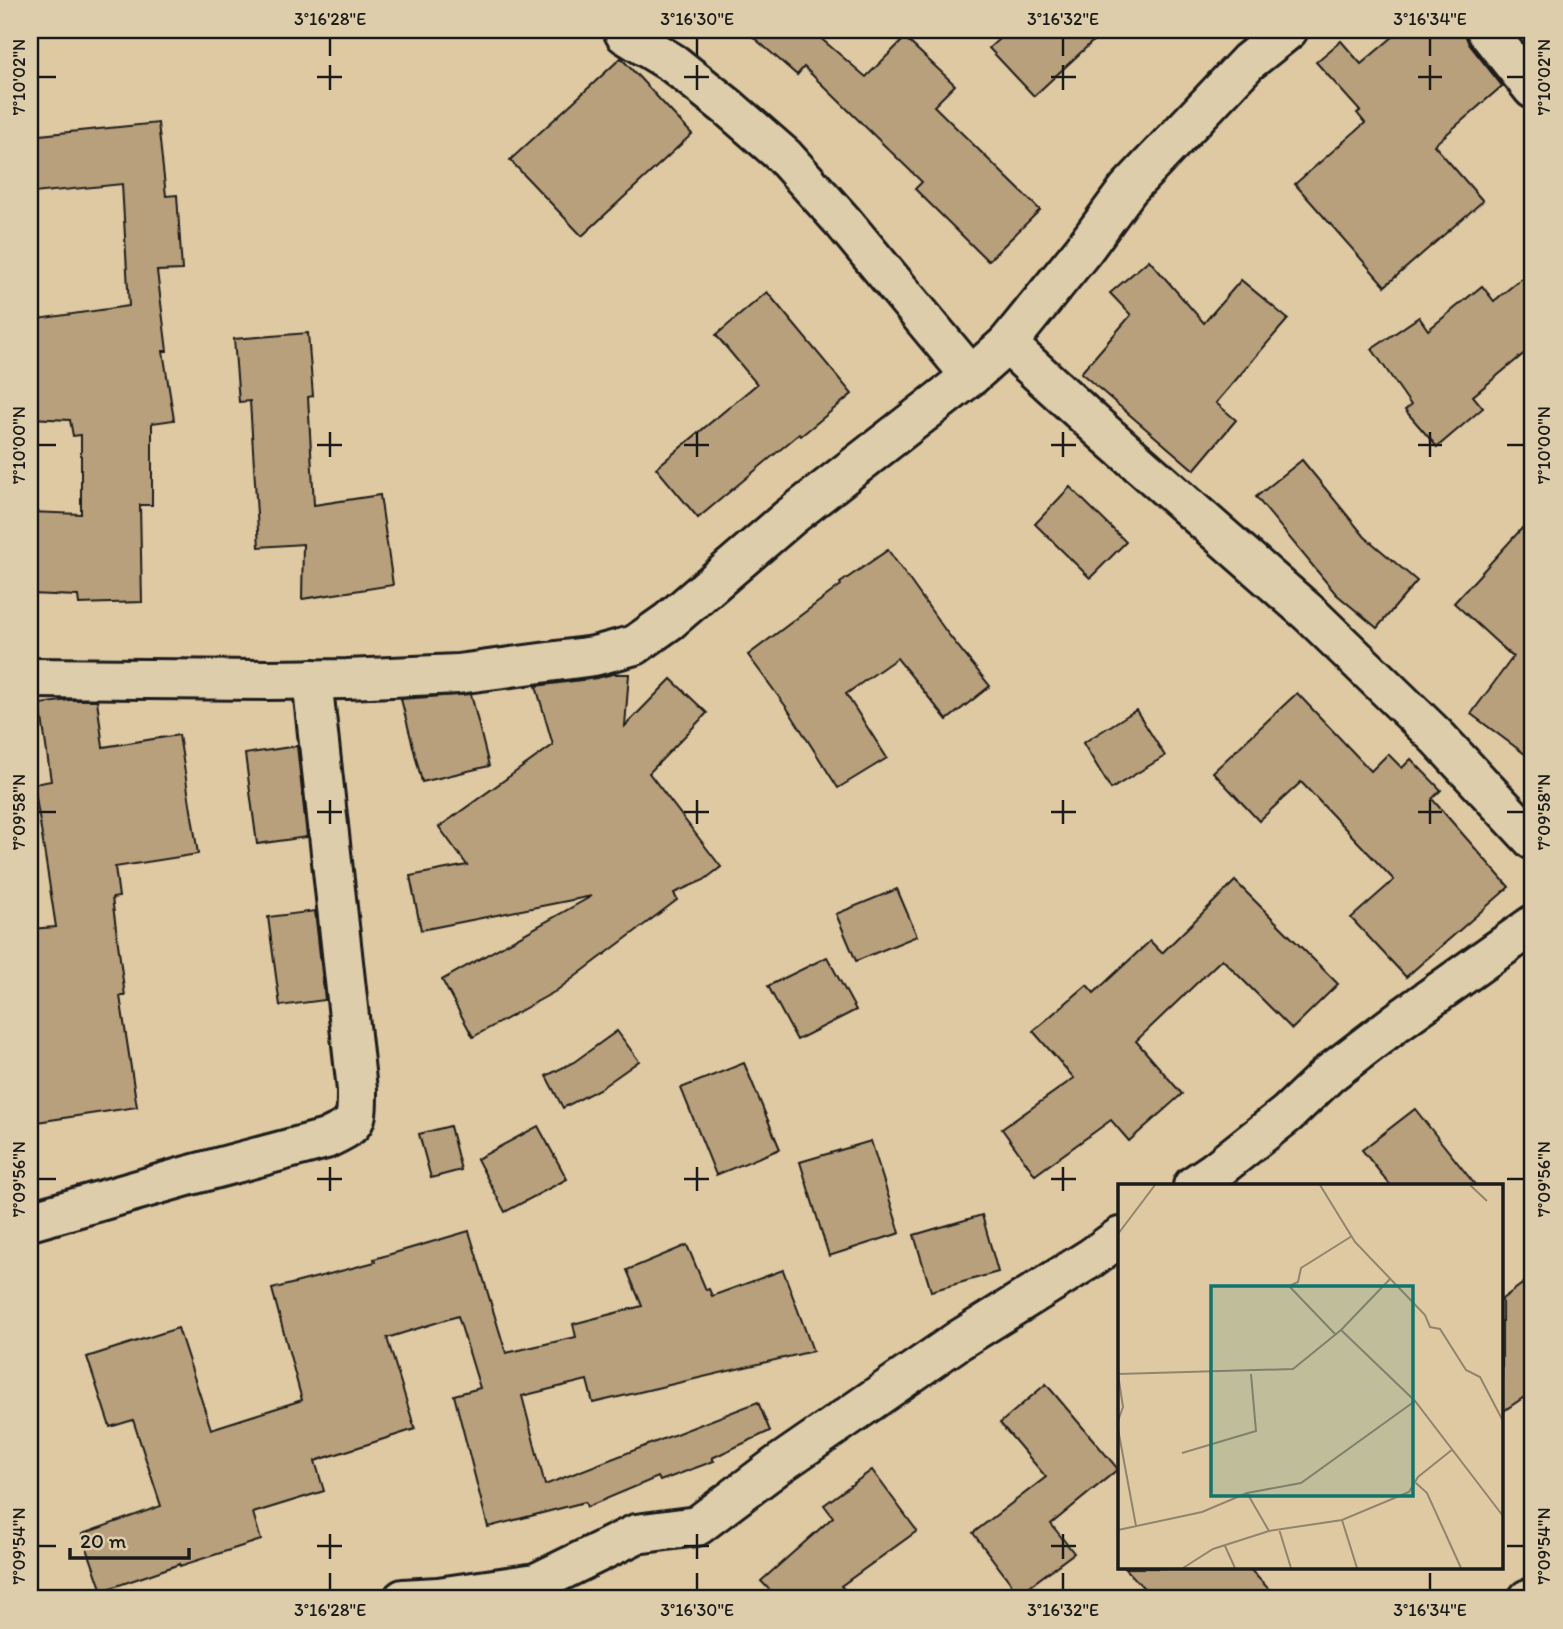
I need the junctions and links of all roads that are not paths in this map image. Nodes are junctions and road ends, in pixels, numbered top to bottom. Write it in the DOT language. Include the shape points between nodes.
graph roads {
  1 [pos="623,30"];
  2 [pos="1288,30"];
  3 [pos="1486,30"];
  4 [pos="1533,89"];
  5 [pos="1007,344"];
  6 [pos="971,376"];
  7 [pos="30,678"];
  8 [pos="312,679"];
  9 [pos="1533,840"];
  10 [pos="1533,925"];
  11 [pos="1196,1184"];
  12 [pos="30,1221"];
  13 [pos="1118,1238"];
  14 [pos="402,1599"];
  15 [pos="1528,1599"];
  16 [pos="1533,1599"];
  1 -- 6 [label="street" via="674,64 784,156"];
  2 -- 5 [label="street" via="1248,62 1128,189"];
  3 -- 4 [label="street"];
  5 -- 6 [label="street"];
  5 -- 9 [label="street" via="1310,614 1438,738"];
  6 -- 8 [label="street" via="635,645 594,656 457,674"];
  7 -- 8 [label="street"];
  8 -- 12 [label="street" via="357,1115 348,1129 326,1139"];
  10 -- 11 [label="street" via="1329,1074 1287,1114"];
  13 -- 14 [label="street" via="948,1348 697,1526 636,1535 536,1583"];
  15 -- 16 [label="street"];
}
